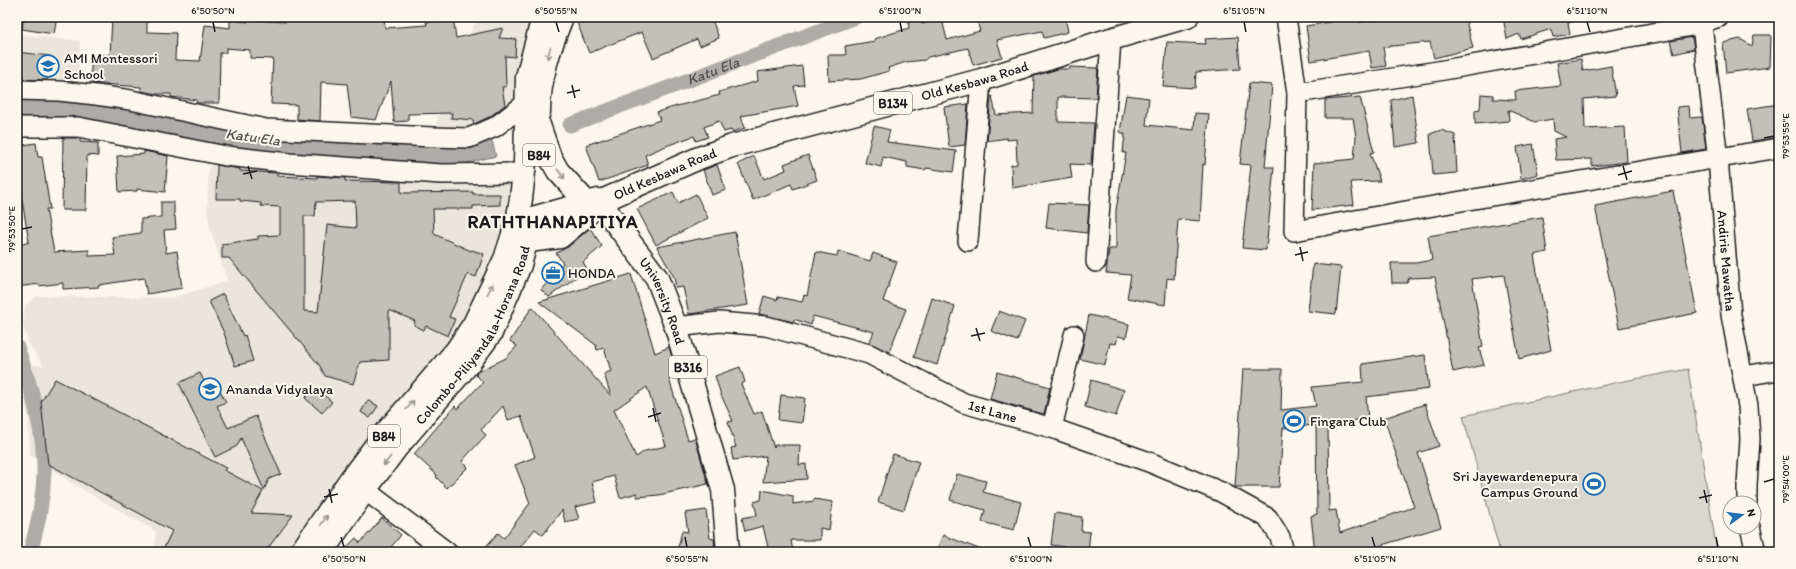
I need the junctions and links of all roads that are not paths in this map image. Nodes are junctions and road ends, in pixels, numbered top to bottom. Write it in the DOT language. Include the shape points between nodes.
graph roads {
  1 [pos="543,17"];
  2 [pos="562,17"];
  3 [pos="1187,17"];
  4 [pos="1286,17"];
  5 [pos="1707,19"];
  6 [pos="1111,39"];
  7 [pos="981,80"];
  8 [pos="17,90"];
  9 [pos="1297,93"];
  10 [pos="525,104"];
  11 [pos="539,126"];
  12 [pos="17,127"];
  13 [pos="1779,148"];
  14 [pos="1718,159"];
  15 [pos="524,173"];
  16 [pos="595,201"];
  17 [pos="522,231"];
  18 [pos="560,237"];
  19 [pos="968,241"];
  20 [pos="1096,262"];
  21 [pos="511,286"];
  22 [pos="676,327"];
  23 [pos="1074,335"];
  24 [pos="1779,370"];
  25 [pos="1744,376"];
  26 [pos="1052,428"];
  27 [pos="365,490"];
  28 [pos="1747,495"];
  29 [pos="1752,535"];
  30 [pos="313,549"];
  31 [pos="448,552"];
  32 [pos="728,552"];
  33 [pos="1284,552"];
  34 [pos="1756,552"];
  1 -- 10 [label="main road, Colombo-Piliyandala-Horana Road / B84" via="527,77"];
  2 -- 11 [label="main road, Colombo-Piliyandala-Horana Road / B84, one-way" via="551,44 540,90"];
  3 -- 6 [label="main road, Old Kesbawa Road / B134"];
  4 -- 9 [label="street"];
  5 -- 9 [label="street" via="1692,26"];
  5 -- 14 [label="street, Andiris Mawatha"];
  6 -- 7 [label="main road, Old Kesbawa Road / B134"];
  6 -- 20 [label="street"];
  7 -- 16 [label="main road, Old Kesbawa Road / B134" via="732,146"];
  7 -- 19 [label="street"];
  8 -- 10 [label="street" via="96,94 266,129 469,138 495,127"];
  9 -- 14 [label="street" via="1294,231"];
  10 -- 15 [label="main road, Colombo-Piliyandala-Horana Road / B84"];
  11 -- 16 [label="main road, University Road, one-way" via="558,171"];
  11 -- 17 [label="main road, Colombo-Piliyandala-Horana Road / B84" via="539,164"];
  12 -- 15 [label="street" via="78,127 226,156 289,163 441,174"];
  13 -- 14 [label="street"];
  14 -- 25 [label="street, Andiris Mawatha" via="1731,315"];
  15 -- 17 [label="main road, Colombo-Piliyandala-Horana Road / B84"];
  16 -- 17 [label="main road, Old Kesbawa Road / B134" via="560,212"];
  16 -- 18 [label="main road, Old Kesbawa Road / B134"];
  16 -- 22 [label="main road, University Road / B316" via="608,213 656,278"];
  17 -- 18 [label="main road"];
  17 -- 21 [label="main road, Colombo-Piliyandala-Horana Road / B84"];
  30 -- 17 [label="main road, Colombo-Piliyandala-Horana Road / B84, one-way" via="350,480 383,436 456,351 474,324 505,259"];
  18 -- 21 [label="main road, Old Kesbawa Road"];
  21 -- 27 [label="main road, Colombo-Piliyandala-Horana Road / B84, one-way" via="490,333 474,357 397,447"];
  22 -- 26 [label="street, 1st Lane" via="719,322 766,326 869,354 964,403"];
  22 -- 32 [label="main road, University Road / B316" via="723,490"];
  23 -- 26 [label="street"];
  24 -- 25 [label="street"];
  25 -- 28 [label="street, Andiris Mawatha" via="1750,439"];
  26 -- 33 [label="street, 1st Lane" via="1149,462 1221,492 1268,518 1280,537"];
  27 -- 30 [label="main road, Colombo-Piliyandala-Horana Road / B84"];
  27 -- 31 [label="street"];
  29 -- 34 [label="street"];
}
